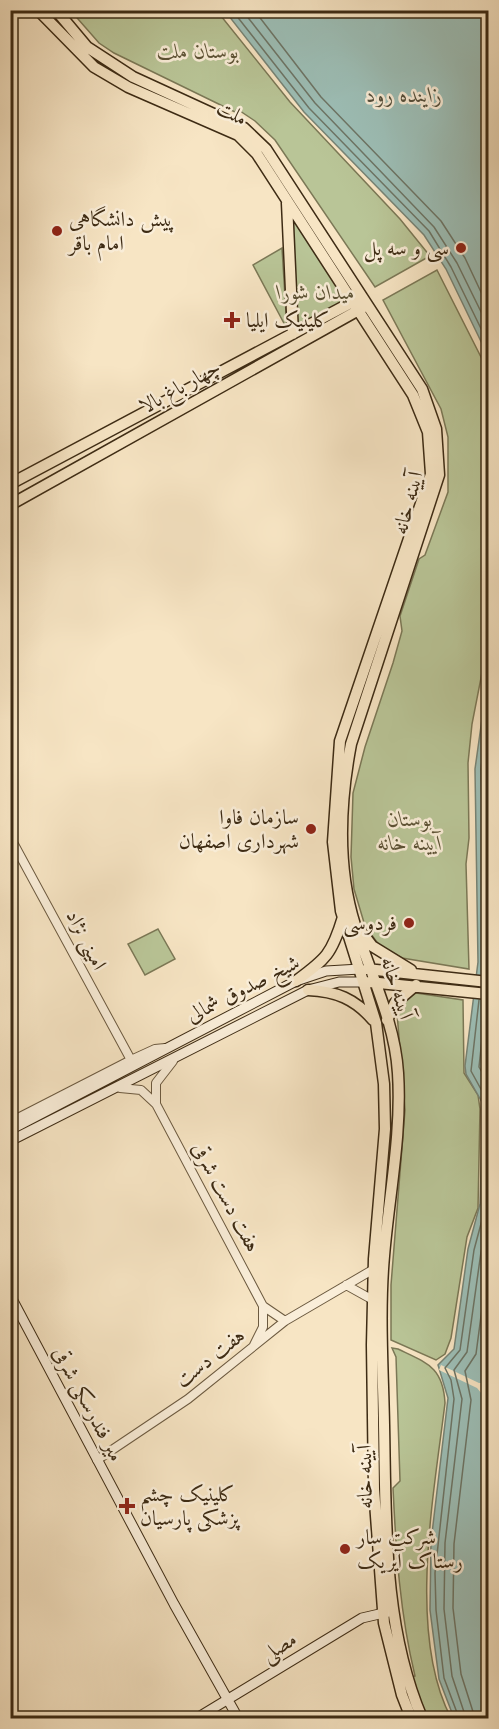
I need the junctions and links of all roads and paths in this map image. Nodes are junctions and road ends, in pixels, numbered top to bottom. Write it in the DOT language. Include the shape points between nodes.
graph roads {
  1 [pos="38,10"];
  2 [pos="56,10"];
  3 [pos="287,202"];
  4 [pos="367,300"];
  5 [pos="356,306"];
  6 [pos="347,317"];
  7 [pos="367,323"];
  8 [pos="292,334"];
  9 [pos="152,409"];
  10 [pos="138,415"];
  11 [pos="159,422"];
  12 [pos="144,429"];
  13 [pos="10,484"];
  14 [pos="10,505"];
  15 [pos="10,837"];
  16 [pos="343,917"];
  17 [pos="355,924"];
  18 [pos="365,969"];
  19 [pos="417,979"];
  20 [pos="296,981"];
  21 [pos="369,982"];
  22 [pos="489,982"];
  23 [pos="308,990"];
  24 [pos="489,994"];
  25 [pos="382,1021"];
  26 [pos="176,1058"];
  27 [pos="135,1067"];
  28 [pos="120,1089"];
  29 [pos="399,1089"];
  30 [pos="384,1090"];
  31 [pos="156,1104"];
  32 [pos="10,1122"];
  33 [pos="10,1130"];
  34 [pos="10,1143"];
  35 [pos="374,1269"];
  36 [pos="346,1285"];
  37 [pos="10,1294"];
  38 [pos="373,1300"];
  39 [pos="263,1306"];
  40 [pos="285,1321"];
  41 [pos="253,1346"];
  42 [pos="97,1460"];
  43 [pos="388,1612"];
  44 [pos="229,1700"];
  45 [pos="197,1719"];
  46 [pos="238,1719"];
  47 [pos="411,1719"];
  48 [pos="422,1719"];
  1 -- 3 [label="main road, ملت" via="94,67 128,87 238,135 256,154"];
  2 -- 4 [label="main road, ملت" via="87,47 133,77 244,128 266,149"];
  3 -- 5 [label="main road, ملت"];
  3 -- 8 [label="main road"];
  4 -- 5 [label="main road, چهار باغ بالا"];
  4 -- 17 [label="main road, آیینه خانه" via="422,389 436,429 439,475 351,744 345,774 342,840"];
  5 -- 6 [label="main road, چهار باغ بالا"];
  5 -- 7 [label="main road, آیینه خانه"];
  5 -- 8 [label="main road, چهار باغ بالا"];
  6 -- 7 [label="main road"];
  6 -- 11 [label="main road, چهار باغ بالا"];
  7 -- 16 [label="main road, آیینه خانه" via="421,412 428,432 431,474 340,741 333,842"];
  8 -- 9 [label="main road, چهار باغ بالا"];
  9 -- 10 [label="main road, چهار باغ بالا"];
  9 -- 11 [label="main road" via="153,418"];
  10 -- 12 [label="main road" via="144,421"];
  10 -- 13 [label="main road, چهار باغ بالا"];
  11 -- 12 [label="main road, چهار باغ بالا"];
  12 -- 14 [label="main road, چهار باغ بالا"];
  15 -- 27 [label="street, امینی نژاد"];
  16 -- 18 [label="main road, آیینه خانه"];
  16 -- 20 [label="main road" via="335,944 325,960"];
  17 -- 18 [label="main road, آیینه خانه"];
  17 -- 19 [label="main road" via="372,946"];
  18 -- 19 [label="main road"];
  18 -- 20 [label="main road, شیخ صدوق شمالی" via="326,971"];
  18 -- 21 [label="main road, آیینه خانه"];
  19 -- 21 [label="main road"];
  19 -- 22 [label="main road"];
  19 -- 24 [label="main road"];
  19 -- 25 [label="main road"];
  20 -- 27 [label="main road, شیخ صدوق شمالی"];
  21 -- 23 [label="main road, شیخ صدوق شمالی" via="339,982"];
  21 -- 25 [label="main road, آیینه خانه"];
  23 -- 25 [label="main road" via="347,997"];
  23 -- 26 [label="main road, شیخ صدوق شمالی"];
  25 -- 29 [label="main road, آیینه خانه" via="396,1052"];
  25 -- 30 [label="main road, آیینه خانه"];
  26 -- 27 [label="main road, شیخ صدوق شمالی"];
  26 -- 28 [label="street, شیخ صدوق شمالی"];
  26 -- 31 [label="street" via="156,1083"];
  27 -- 32 [label="street, شیخ صدوق شمالی"];
  27 -- 33 [label="main road, شیخ صدوق شمالی"];
  27 -- 34 [label="main road, شیخ صدوق شمالی"];
  28 -- 31 [label="street" via="141,1090"];
  28 -- 34 [label="street, شیخ صدوق شمالی"];
  29 -- 30 [label="main road"];
  29 -- 43 [label="main road, آیینه خانه" via="384,1259 382,1346"];
  30 -- 35 [label="main road, آیینه خانه" via="385,1129"];
  31 -- 39 [label="street, هفت دست شرقی"];
  35 -- 36 [label="street, هفت دست"];
  35 -- 38 [label="main road, آیینه خانه"];
  36 -- 38 [label="street"];
  36 -- 40 [label="street, هفت دست"];
  37 -- 42 [label="main road, میر فندرسکی شرقی"];
  38 -- 43 [label="main road, آیینه خانه" via="374,1489"];
  39 -- 40 [label="street"];
  39 -- 41 [label="street" via="263,1327"];
  40 -- 41 [label="street, هفت دست"];
  41 -- 42 [label="street, هفت دست" via="188,1399"];
  42 -- 44 [label="main road, میر فندرسکی شرقی"];
  43 -- 44 [label="main road, مصلی" via="362,1618"];
  43 -- 47 [label="main road, آیینه خانه" via="390,1656"];
  43 -- 48 [label="main road, آیینه خانه" via="409,1689"];
  44 -- 45 [label="main road, مصلی"];
  44 -- 46 [label="main road, میر فندرسکی شرقی"];
}
